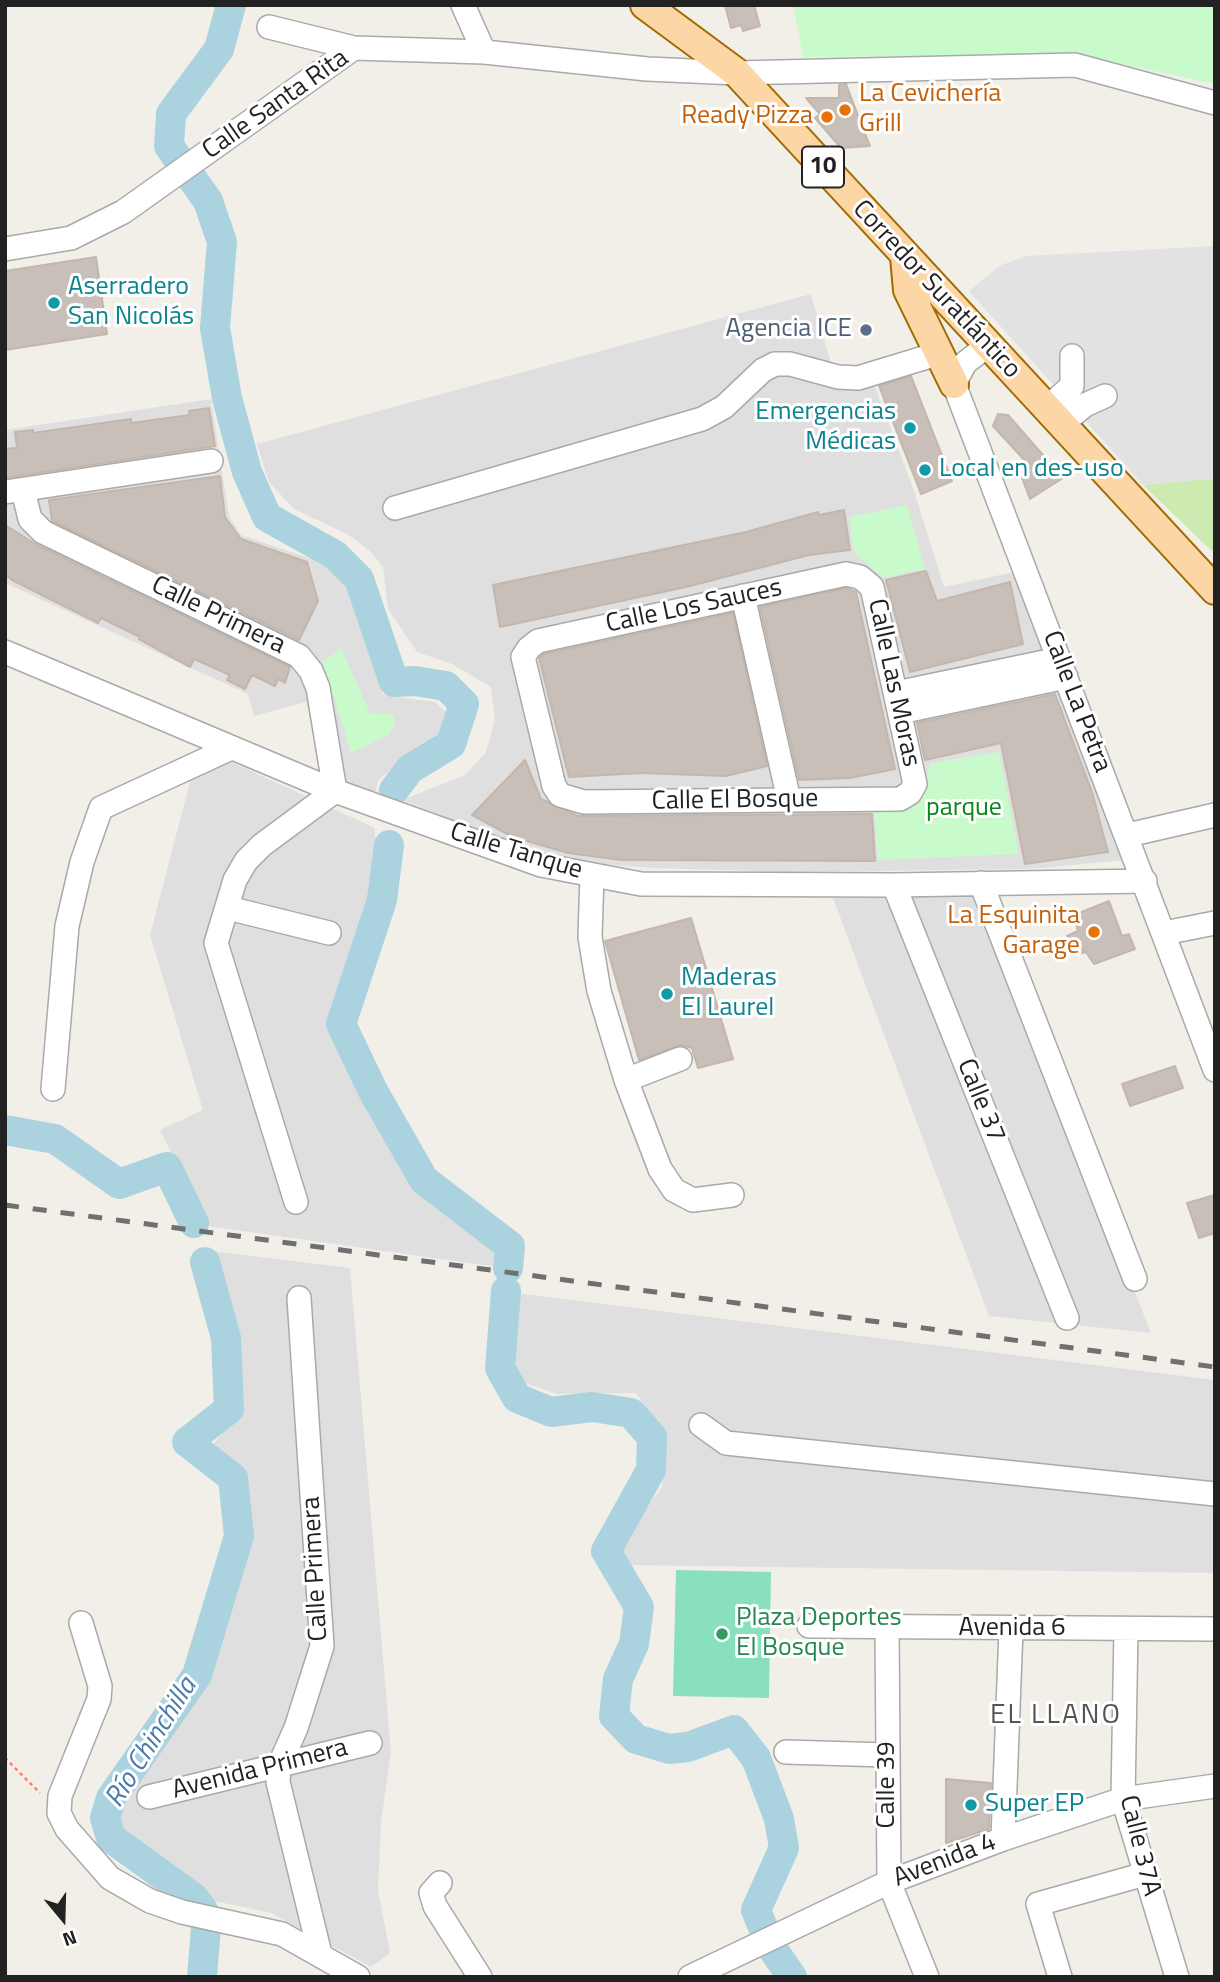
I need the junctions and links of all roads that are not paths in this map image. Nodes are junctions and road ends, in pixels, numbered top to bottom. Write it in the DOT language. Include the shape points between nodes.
graph roads {
  1 [pos="463,5"];
  2 [pos="645,5"];
  3 [pos="269,27"];
  4 [pos="354,48"];
  5 [pos="484,52"];
  6 [pos="737,73"];
  7 [pos="1215,103"];
  8 [pos="5,249"];
  9 [pos="905,257"];
  10 [pos="987,346"];
  11 [pos="937,354"];
  12 [pos="1072,356"];
  13 [pos="954,384"];
  14 [pos="1105,396"];
  15 [pos="1055,416"];
  16 [pos="211,461"];
  17 [pos="14,491"];
  18 [pos="395,508"];
  19 [pos="860,577"];
  20 [pos="1215,590"];
  21 [pos="743,596"];
  22 [pos="5,652"];
  23 [pos="1062,668"];
  24 [pos="898,703"];
  25 [pos="231,748"];
  26 [pos="335,791"];
  27 [pos="910,793"];
  28 [pos="560,795"];
  29 [pos="789,800"];
  30 [pos="1215,815"];
  31 [pos="1128,835"];
  32 [pos="592,875"];
  33 [pos="1144,880"];
  34 [pos="981,883"];
  35 [pos="894,885"];
  36 [pos="228,908"];
  37 [pos="1215,923"];
  38 [pos="329,933"];
  39 [pos="1164,933"];
  40 [pos="1212,1058"];
  41 [pos="680,1059"];
  42 [pos="626,1080"];
  43 [pos="53,1089"];
  44 [pos="732,1195"];
  45 [pos="296,1202"];
  46 [pos="1135,1279"];
  47 [pos="299,1298"];
  48 [pos="1067,1318"];
  49 [pos="701,1425"];
  50 [pos="1215,1494"];
  51 [pos="81,1623"];
  52 [pos="809,1626"];
  53 [pos="887,1628"];
  54 [pos="1011,1629"];
  55 [pos="1126,1629"];
  56 [pos="1215,1629"];
  57 [pos="370,1743"];
  58 [pos="786,1752"];
  59 [pos="887,1755"];
  60 [pos="279,1766"];
  61 [pos="1215,1786"];
  62 [pos="149,1797"];
  63 [pos="1123,1799"];
  64 [pos="1003,1839"];
  65 [pos="1144,1874"];
  66 [pos="888,1882"];
  67 [pos="440,1883"];
  68 [pos="320,1954"];
  69 [pos="358,1977"];
  70 [pos="480,1977"];
  71 [pos="690,1977"];
  72 [pos="927,1977"];
  73 [pos="1060,1977"];
  74 [pos="1177,1977"];
  1 -- 5 [label="street"];
  2 -- 6 [label="main road, Corredor Suratlántico / 10"];
  3 -- 4 [label="street"];
  4 -- 5 [label="street, Calle Santa Rita"];
  4 -- 8 [label="street, Calle Santa Rita" via="123,212 71,239"];
  5 -- 6 [label="street, Calle Santa Rita"];
  6 -- 7 [label="street, Calle Santa Rita" via="1075,65"];
  6 -- 9 [label="main road, Corredor Suratlántico / 10"];
  9 -- 10 [label="main road, Corredor Suratlántico / 10"];
  9 -- 11 [label="main road" via="908,290"];
  10 -- 13 [label="street" via="965,363"];
  10 -- 15 [label="main road, Corredor Suratlántico / 10"];
  11 -- 13 [label="main road"];
  11 -- 18 [label="street" via="858,378 775,363 724,407 702,419"];
  12 -- 15 [label="street" via="1072,386"];
  13 -- 23 [label="street, Calle La Petra"];
  14 -- 15 [label="street"];
  15 -- 20 [label="main road, Corredor Suratlántico / 10"];
  16 -- 17 [label="street"];
  17 -- 26 [label="street, Calle Primera" via="43,532 299,656 318,688"];
  19 -- 21 [label="street, Calle Los Sauces" via="846,574"];
  19 -- 24 [label="street, Calle Las Moras" via="872,587"];
  21 -- 28 [label="street, Calle Los Sauces" via="538,642 529,648 523,657"];
  21 -- 29 [label="street"];
  22 -- 25 [label="street, Calle Tanque"];
  23 -- 24 [label="street"];
  23 -- 31 [label="street, Calle La Petra"];
  24 -- 27 [label="street, Calle Las Moras" via="915,783"];
  25 -- 26 [label="street, Calle Tanque"];
  25 -- 43 [label="street" via="101,808 67,926"];
  26 -- 32 [label="street, Calle Tanque" via="541,865"];
  26 -- 36 [label="street" via="246,861"];
  27 -- 29 [label="street, Calle El Bosque" via="900,799"];
  28 -- 29 [label="street, Calle El Bosque" via="576,802"];
  30 -- 31 [label="street"];
  31 -- 33 [label="street, Calle La Petra"];
  32 -- 35 [label="street, Calle Tanque" via="641,884"];
  32 -- 42 [label="street" via="590,937 599,991"];
  33 -- 34 [label="street, Calle Tanque"];
  33 -- 39 [label="street, Calle La Petra"];
  34 -- 35 [label="street, Calle Tanque"];
  34 -- 46 [label="street"];
  35 -- 48 [label="street, Calle 37"];
  36 -- 38 [label="street"];
  36 -- 45 [label="street" via="216,943"];
  37 -- 39 [label="street"];
  39 -- 40 [label="street, Calle La Petra"];
  41 -- 42 [label="street"];
  42 -- 44 [label="street" via="660,1169 674,1189 693,1200"];
  47 -- 60 [label="street, Calle Primera" via="322,1646"];
  49 -- 50 [label="street" via="726,1443"];
  51 -- 68 [label="street" via="100,1686 99,1699 60,1796 67,1829 110,1878 150,1901 282,1934"];
  52 -- 53 [label="street, Avenida 6"];
  53 -- 54 [label="street, Avenida 6"];
  53 -- 59 [label="street, Calle 39"];
  54 -- 55 [label="street, Avenida 6"];
  54 -- 64 [label="street"];
  55 -- 56 [label="street, Avenida 6"];
  55 -- 63 [label="street, Calle 37A"];
  57 -- 60 [label="street, Avenida Primera"];
  58 -- 59 [label="street"];
  59 -- 66 [label="street, Calle 39"];
  60 -- 62 [label="street, Avenida Primera"];
  60 -- 68 [label="street, Calle Primera" via="282,1801"];
  61 -- 63 [label="street, Avenida 4"];
  63 -- 64 [label="street, Avenida 4"];
  63 -- 65 [label="street, Calle 37A"];
  64 -- 66 [label="street, Avenida 4"];
  65 -- 73 [label="street" via="1038,1904"];
  65 -- 74 [label="street, Calle 37A"];
  66 -- 71 [label="street, Avenida 4"];
  66 -- 72 [label="street, Calle 39"];
  67 -- 70 [label="street" via="431,1893 435,1906"];
  68 -- 69 [label="street"];
}
